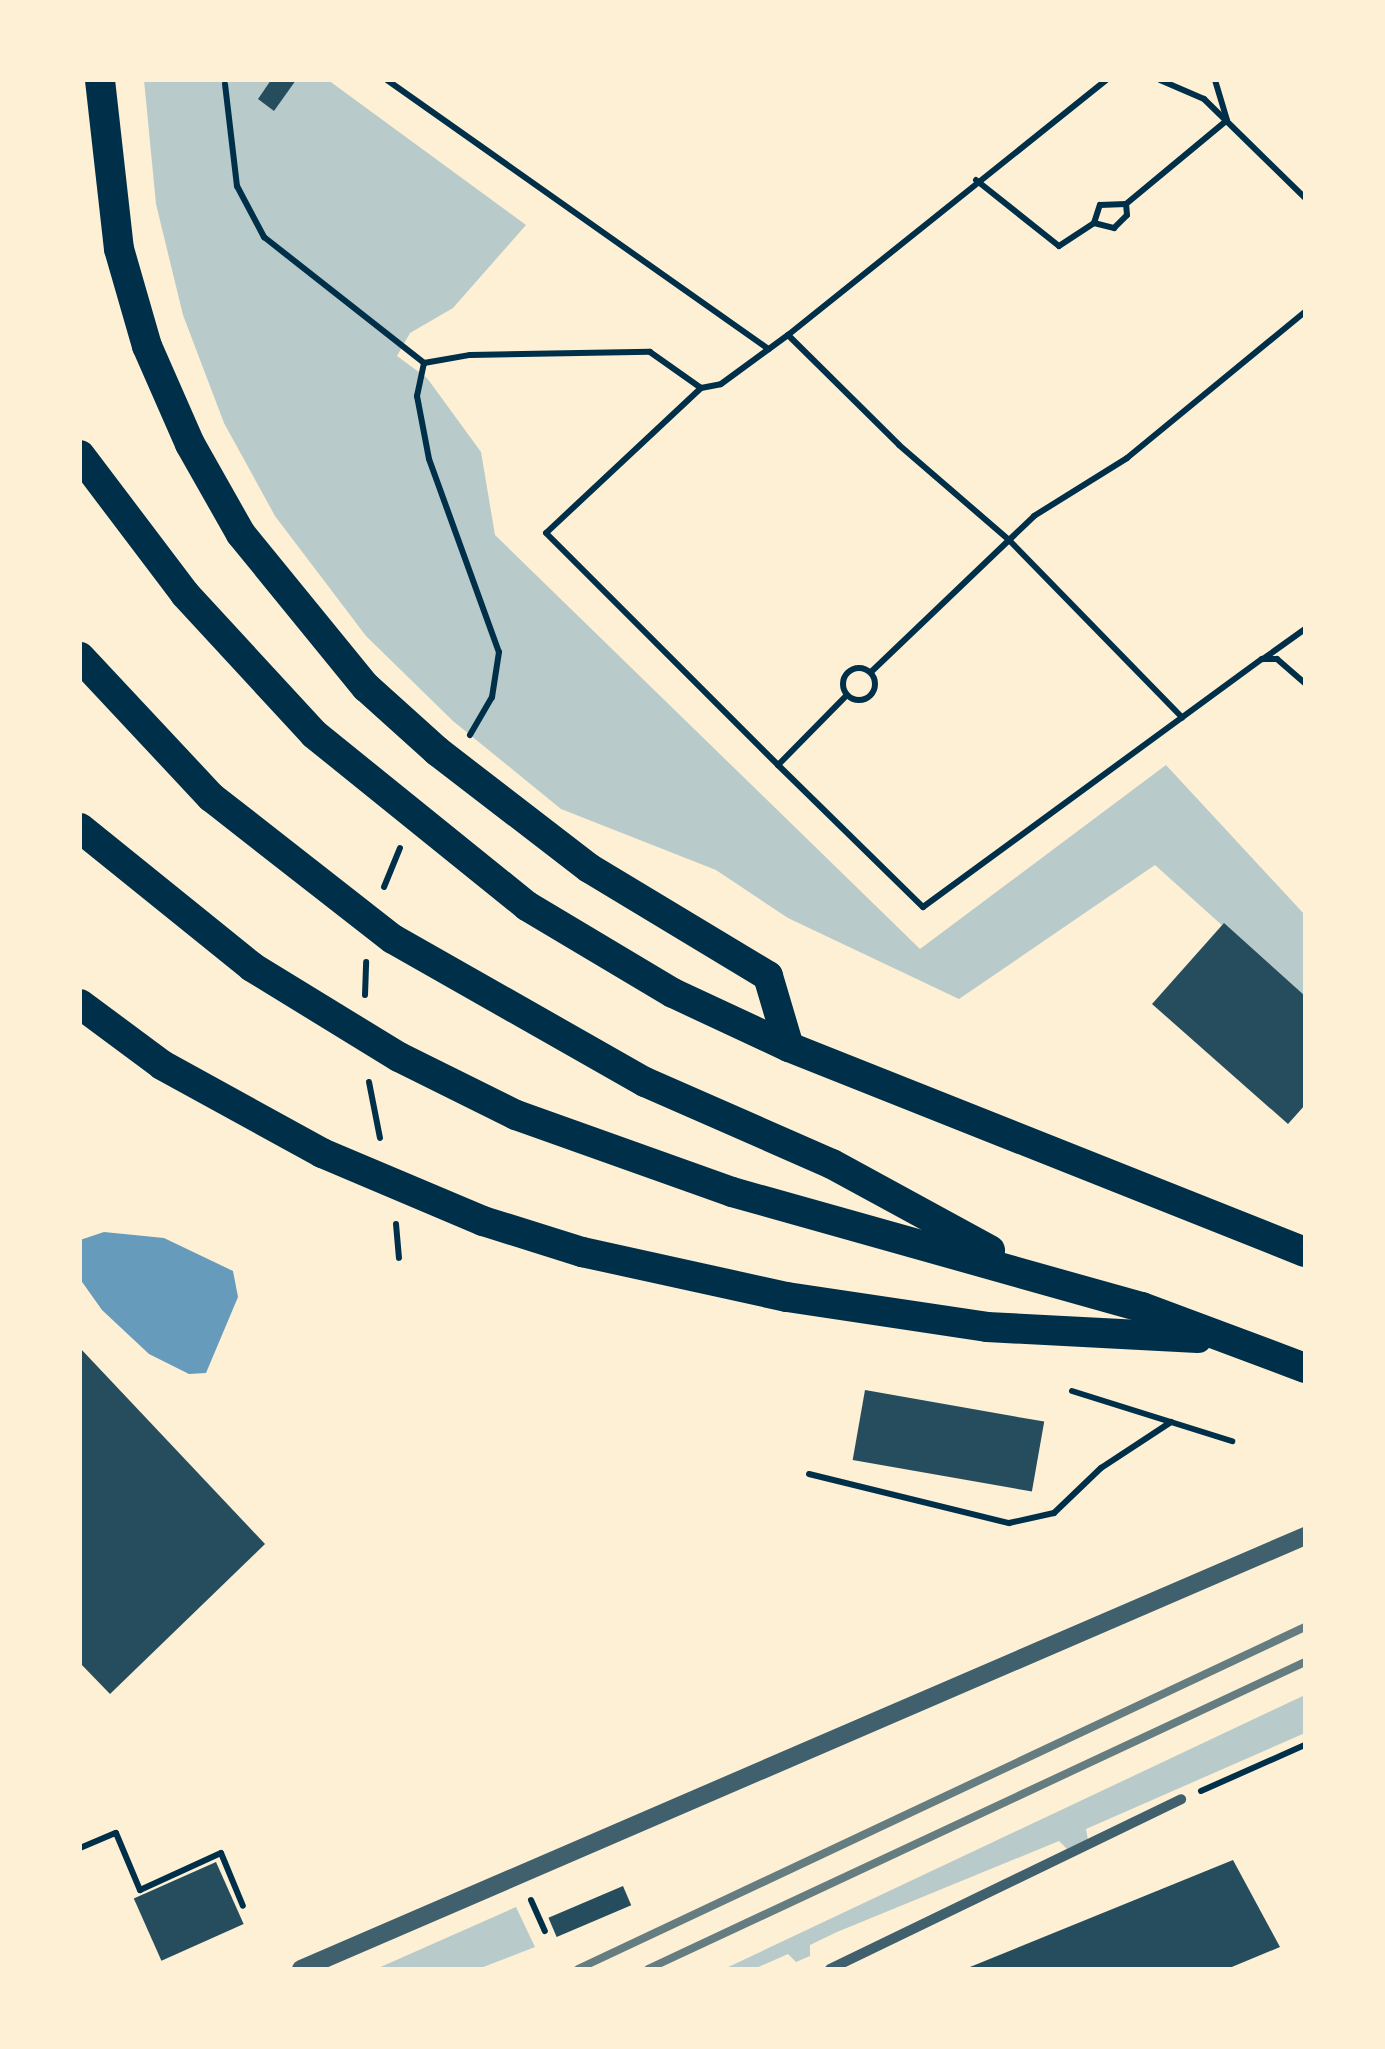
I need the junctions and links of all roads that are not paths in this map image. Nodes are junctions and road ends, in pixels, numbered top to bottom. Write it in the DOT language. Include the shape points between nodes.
graph roads {
  1 [pos="100,80"];
  2 [pos="80,455"];
  3 [pos="80,657"];
  4 [pos="80,828"];
  5 [pos="80,1004"];
  6 [pos="789,1047"];
  7 [pos="1305,1252"];
  8 [pos="1035,1274"];
  9 [pos="1234,1340"];
  10 [pos="1305,1368"];
  11 [pos="1305,1536"];
  12 [pos="1181,1799"];
  13 [pos="301,1969"];
  14 [pos="830,1969"];
  1 -- 6 [label="highway" via="119,249 148,346 190,444 240,534 366,687 437,751 589,868 768,976"];
  2 -- 6 [label="highway" via="239,656 381,794 592,948"];
  3 -- 8 [label="highway" via="211,798 393,939 645,1082 832,1164"];
  4 -- 8 [label="highway" via="252,967 399,1057 516,1115 732,1192"];
  5 -- 9 [label="highway" via="162,1065 396,1187 582,1252 787,1297 987,1326"];
  6 -- 7 [label="highway"];
  8 -- 9 [label="highway"];
  9 -- 10 [label="highway"];
  11 -- 13 [label="street"];
  12 -- 14 [label="street"];
}
